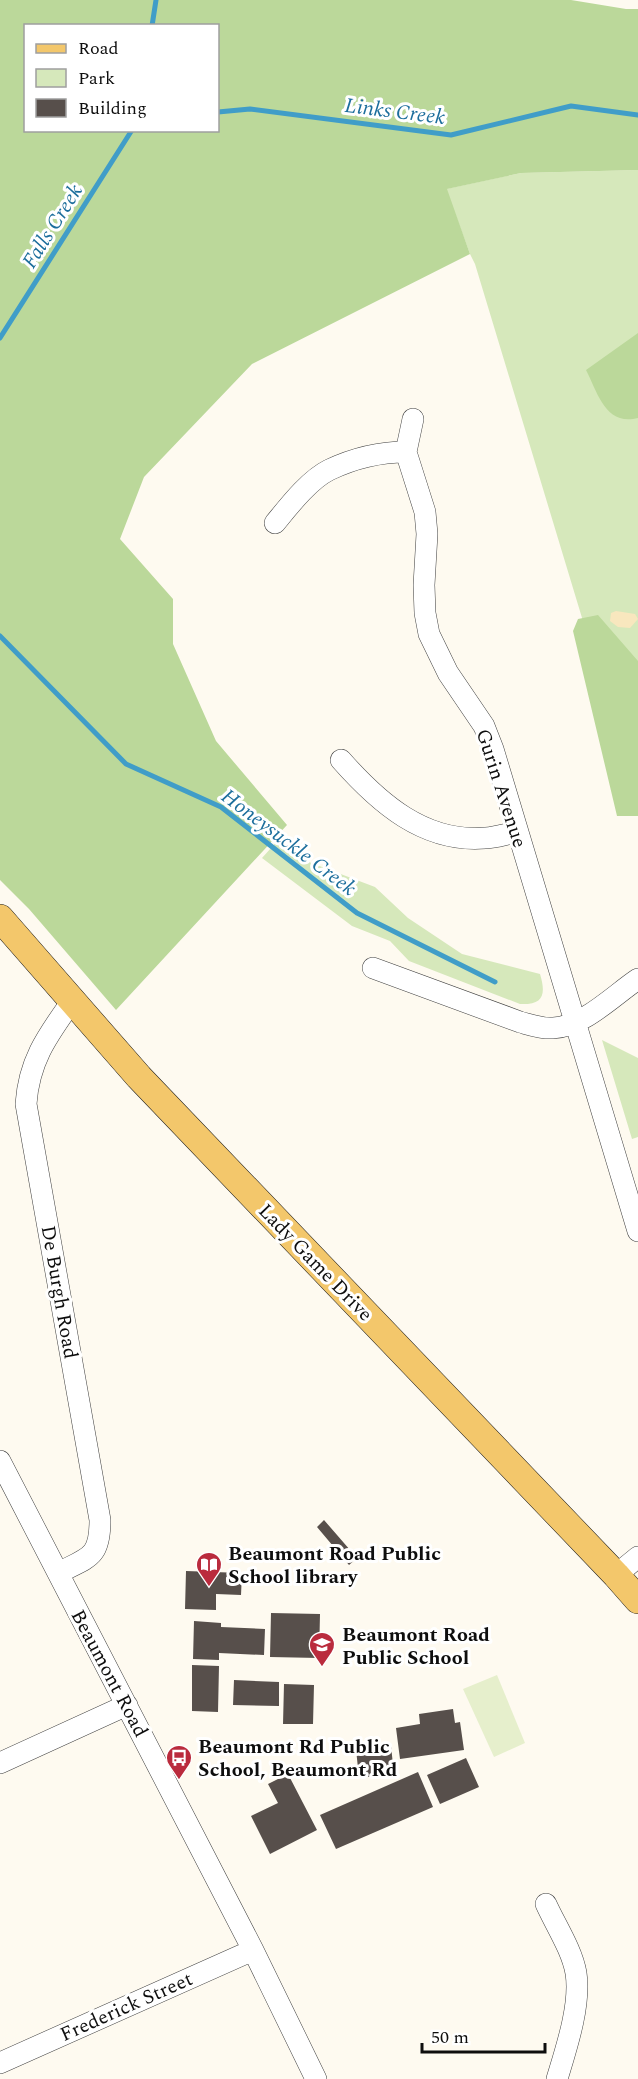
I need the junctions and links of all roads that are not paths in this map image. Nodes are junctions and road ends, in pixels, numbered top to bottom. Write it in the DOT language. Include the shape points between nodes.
graph roads {
  1 [pos="412,419"];
  2 [pos="406,452"];
  3 [pos="275,523"];
  4 [pos="341,760"];
  5 [pos="517,832"];
  6 [pos="0,918"];
  7 [pos="373,968"];
  8 [pos="638,979"];
  9 [pos="72,1001"];
  10 [pos="576,1023"];
  11 [pos="638,1231"];
  12 [pos="0,1461"];
  13 [pos="638,1557"];
  14 [pos="58,1573"];
  15 [pos="616,1575"];
  16 [pos="638,1600"];
  17 [pos="127,1705"];
  18 [pos="0,1762"];
  19 [pos="546,1904"];
  20 [pos="253,1950"];
  21 [pos="0,2063"];
  22 [pos="316,2079"];
  23 [pos="557,2079"];
  1 -- 2 [label="street, Gurin Avenue"];
  2 -- 3 [label="street" via="383,452 327,471"];
  2 -- 5 [label="street, Gurin Avenue" via="425,512 424,585 429,634 448,673 484,726"];
  4 -- 5 [label="street" via="376,797 402,817 427,829 453,837 485,838"];
  5 -- 10 [label="street, Gurin Avenue"];
  6 -- 9 [label="main road, Lady Game Drive"];
  7 -- 10 [label="street" via="536,1027"];
  8 -- 10 [label="street"];
  9 -- 14 [label="street, De Burgh Road" via="46,1037 33,1064 26,1104 100,1520 98,1548"];
  9 -- 15 [label="main road, Lady Game Drive" via="139,1077"];
  10 -- 11 [label="street, Gurin Avenue"];
  12 -- 14 [label="street, Beaumont Road"];
  13 -- 15 [label="street"];
  14 -- 17 [label="street, Beaumont Road"];
  15 -- 16 [label="main road, Lady Game Drive"];
  17 -- 18 [label="street"];
  17 -- 20 [label="street, Beaumont Road"];
  19 -- 23 [label="street" via="576,1973 576,1997"];
  20 -- 21 [label="street, Frederick Street"];
  20 -- 22 [label="street, Beaumont Road"];
}
